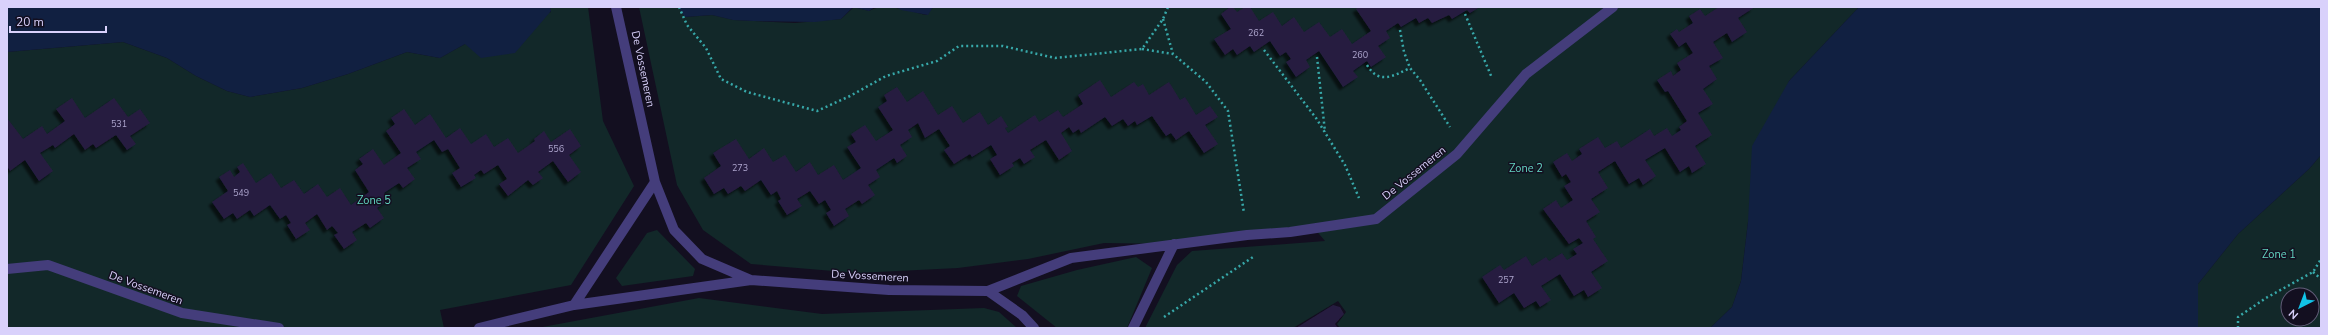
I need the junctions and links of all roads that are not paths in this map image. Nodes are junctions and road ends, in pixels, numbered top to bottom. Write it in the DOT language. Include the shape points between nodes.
graph roads {
  1 [pos="616,7"];
  2 [pos="1613,7"];
  3 [pos="655,182"];
  4 [pos="1174,244"];
  5 [pos="7,269"];
  6 [pos="751,280"];
  7 [pos="988,291"];
  8 [pos="574,305"];
  9 [pos="279,328"];
  10 [pos="479,328"];
  11 [pos="1034,328"];
  12 [pos="1133,328"];
  1 -- 3 [label="lane, De Vossemeren"];
  2 -- 4 [label="lane, De Vossemeren" via="1526,74 1457,154 1376,219 1290,232"];
  3 -- 6 [label="lane, De Vossemeren" via="674,230 702,259"];
  3 -- 8 [label="lane"];
  4 -- 7 [label="lane, De Vossemeren" via="1071,258"];
  4 -- 12 [label="lane"];
  5 -- 9 [label="lane, De Vossemeren" via="48,265 182,313"];
  6 -- 7 [label="lane, De Vossemeren" via="889,290"];
  6 -- 8 [label="lane, De Vossemeren"];
  7 -- 11 [label="lane" via="1022,315"];
  8 -- 10 [label="lane, De Vossemeren"];
}
